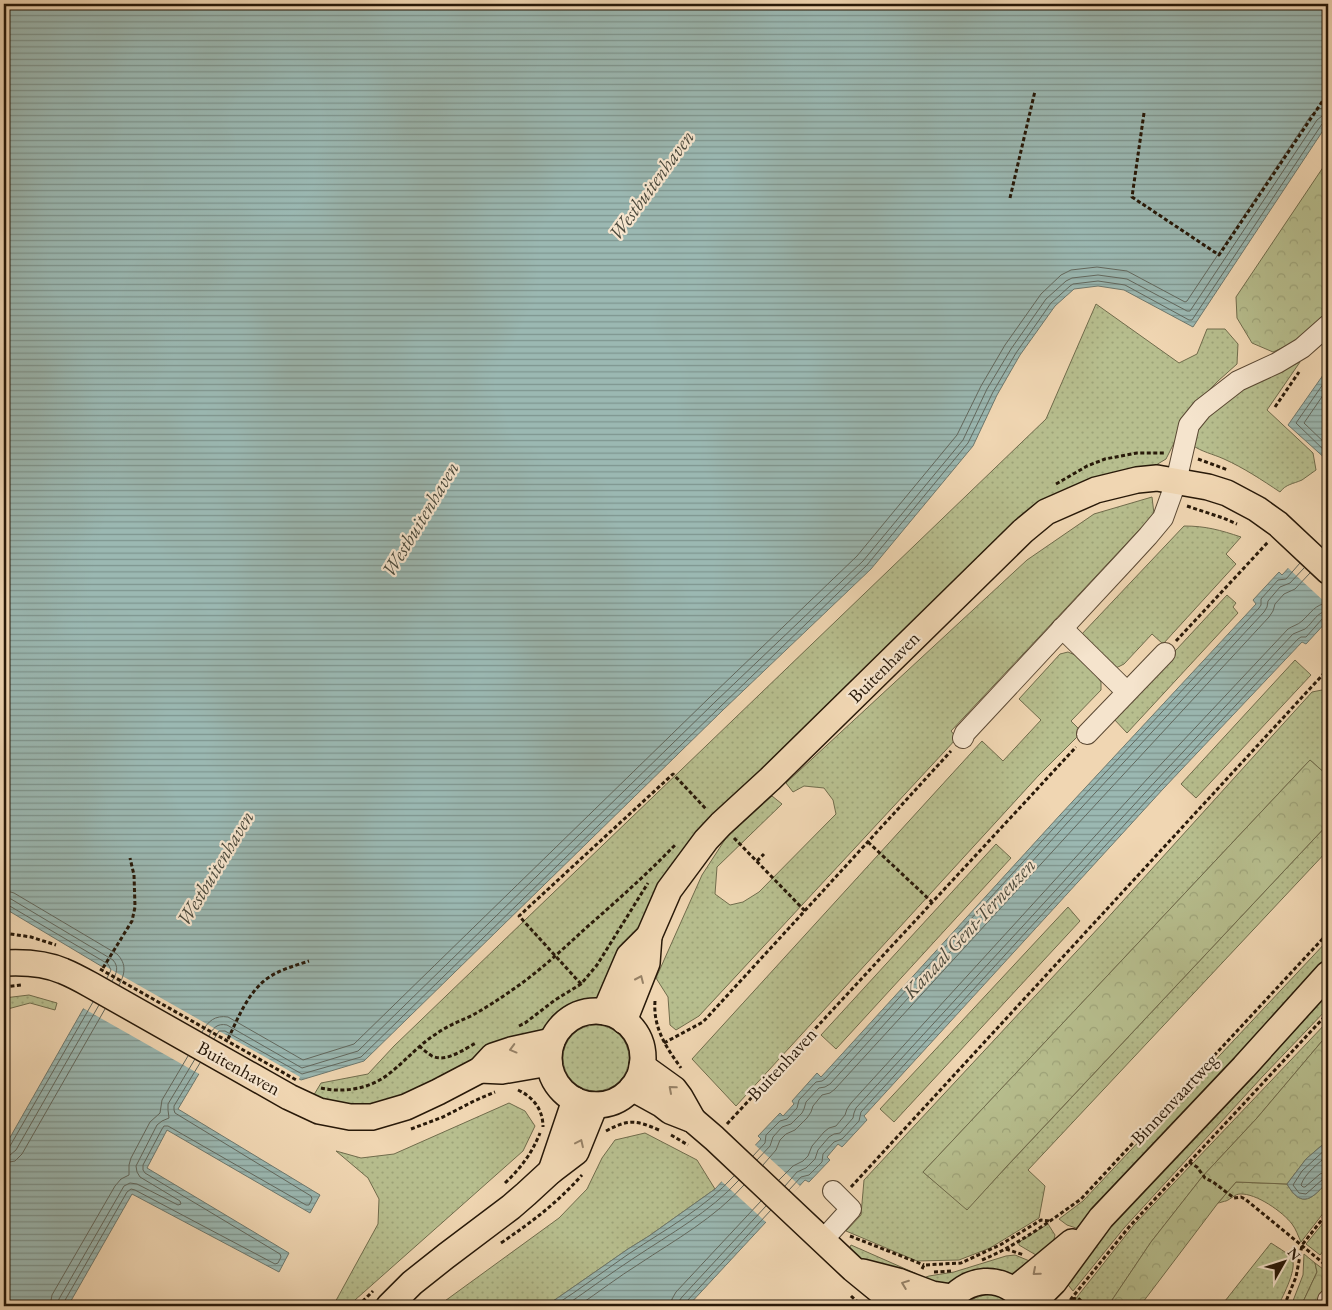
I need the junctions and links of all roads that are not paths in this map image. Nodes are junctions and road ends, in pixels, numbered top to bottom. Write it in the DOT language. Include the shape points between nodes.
graph roads {
  1 [pos="1328,325"];
  2 [pos="1172,492"];
  3 [pos="1328,571"];
  4 [pos="1062,628"];
  5 [pos="1165,653"];
  6 [pos="1127,692"];
  7 [pos="1087,734"];
  8 [pos="963,738"];
  9 [pos="4,963"];
  10 [pos="1328,974"];
  11 [pos="614,1017"];
  12 [pos="551,1052"];
  13 [pos="637,1077"];
  14 [pos="585,1103"];
  15 [pos="551,1171"];
  16 [pos="836,1194"];
  17 [pos="1101,1218"];
  18 [pos="828,1234"];
  19 [pos="914,1286"];
  20 [pos="383,1297"];
  21 [pos="1021,1298"];
  22 [pos="1328,1300"];
  23 [pos="949,1302"];
  24 [pos="1033,1306"];
  25 [pos="1327,1306"];
  1 -- 2 [label="street" via="1302,348 1238,381 1202,409 1189,425"];
  2 -- 3 [label="main road, Buitenhaven" via="1208,487 1240,499 1278,524"];
  2 -- 4 [label="street" via="1163,518"];
  2 -- 11 [label="main road, Buitenhaven" via="1157,478 1138,480 1096,490 1046,512 1022,531 777,772 710,817 685,867 669,890 649,936 629,956"];
  4 -- 6 [label="street"];
  4 -- 8 [label="street"];
  5 -- 6 [label="street"];
  6 -- 7 [label="street"];
  9 -- 12 [label="main road, Buitenhaven" via="45,966 97,976 297,1087 319,1111 350,1117 372,1117 406,1108 480,1070 493,1056 511,1050"];
  10 -- 17 [label="main road, Binnenvaartweg"];
  11 -- 12 [label="main road" via="595,1011 575,1016 559,1029"];
  11 -- 13 [label="main road" via="631,1028 639,1041 642,1056"];
  12 -- 14 [label="main road" via="553,1078 566,1094"];
  13 -- 14 [label="main road" via="625,1095 616,1100 606,1104"];
  13 -- 18 [label="main road" via="674,1089 693,1120 784,1204"];
  15 -- 14 [label="main road, one-way" via="576,1152"];
  14 -- 15 [label="main road" via="553,1132"];
  15 -- 20 [label="main road" via="516,1203 412,1283"];
  16 -- 18 [label="street" via="851,1209"];
  17 -- 21 [label="main road, Binnenvaartweg, one-way"];
  17 -- 24 [label="main road, Binnenvaartweg"];
  18 -- 19 [label="main road" via="853,1269 891,1300"];
  23 -- 19 [label="main road, one-way"];
  21 -- 23 [label="main road" via="1002,1284 988,1281 962,1288"];
  22 -- 25 [label="street"];
}
